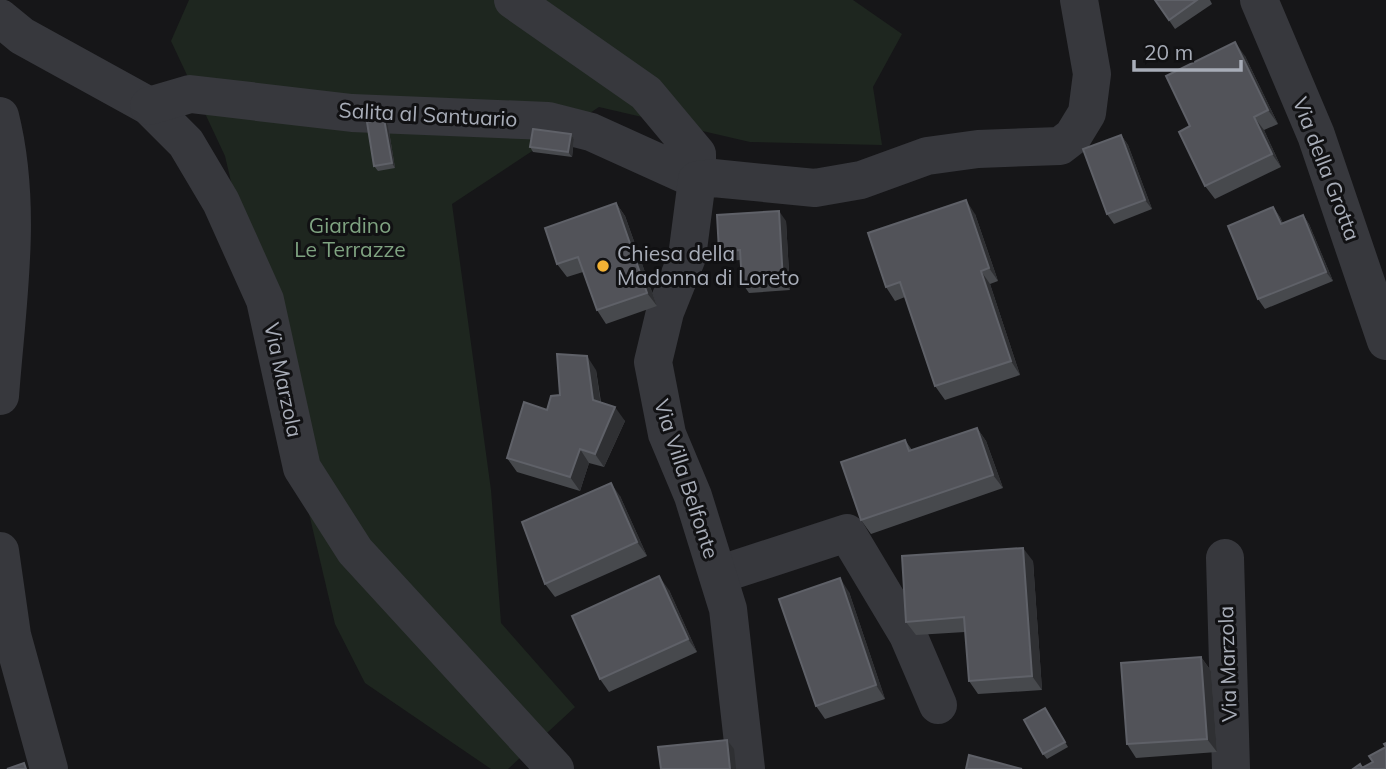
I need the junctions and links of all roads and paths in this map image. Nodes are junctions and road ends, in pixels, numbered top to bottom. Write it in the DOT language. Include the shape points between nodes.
graph roads {
  1 [pos="513,0"];
  2 [pos="1079,0"];
  3 [pos="1259,0"];
  4 [pos="0,18"];
  5 [pos="149,106"];
  6 [pos="0,116"];
  7 [pos="705,179"];
  8 [pos="1386,341"];
  9 [pos="0,396"];
  10 [pos="0,551"];
  11 [pos="1225,558"];
  12 [pos="718,575"];
  13 [pos="938,705"];
  14 [pos="49,769"];
  15 [pos="555,769"];
  16 [pos="746,769"];
  17 [pos="1231,769"];
  1 -- 7 [label="street, Via Villa Belfonte" via="646,93 698,154"];
  2 -- 7 [label="street, Salita al Santuario" via="1093,74 1087,113 1073,136 1060,146 927,156 861,180 815,188"];
  3 -- 8 [label="street, Via della Grotta" via="1316,135"];
  4 -- 5 [label="street, Via Marzola" via="22,36"];
  5 -- 7 [label="street, Salita al Santuario" via="190,94 352,113 548,121 591,132"];
  5 -- 15 [label="street, Via Marzola" via="206,171 265,300 302,468 355,551"];
  6 -- 9 [label="street" via="10,156 14,211"];
  7 -- 12 [label="street, Via Villa Belfonte" via="677,317 657,380 667,434"];
  10 -- 14 [label="street" via="12,635"];
  11 -- 17 [label="street, Via Marzola"];
  12 -- 13 [label="street, Via Villa Belfonte" via="847,533 908,635"];
  12 -- 16 [label="street, Via Villa Belfonte" via="728,609"];
}
